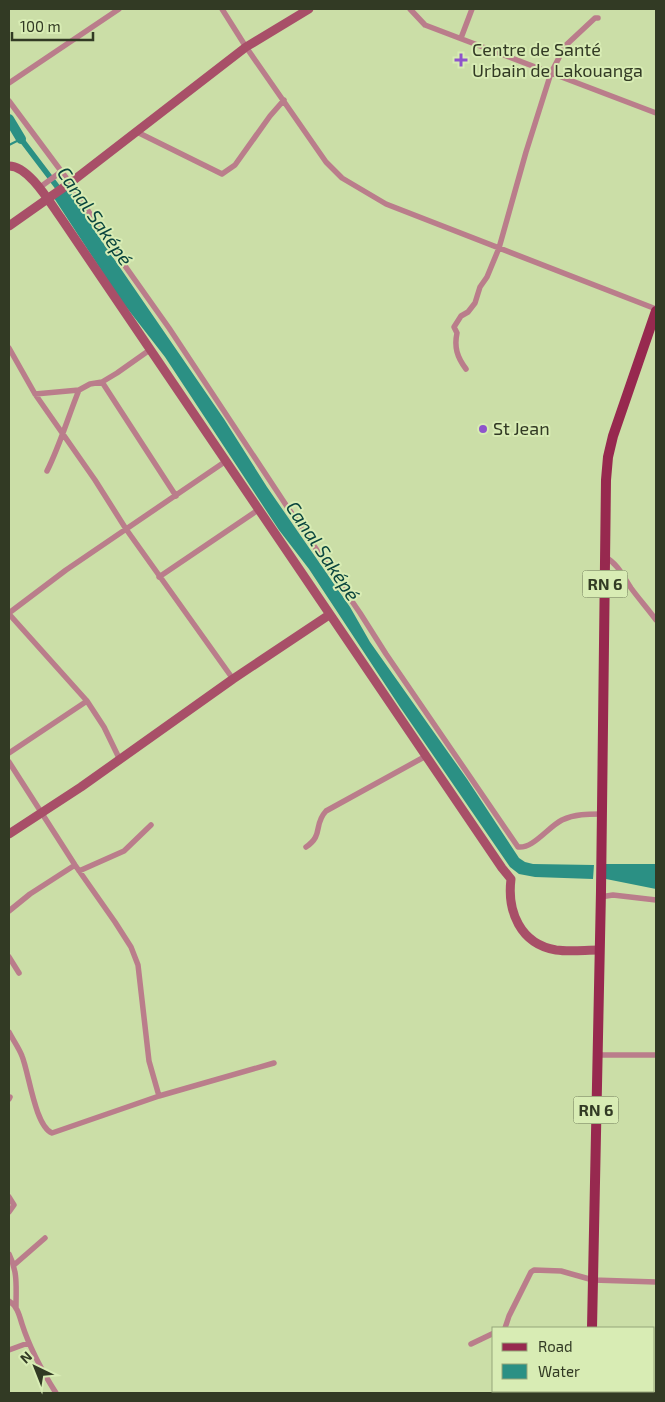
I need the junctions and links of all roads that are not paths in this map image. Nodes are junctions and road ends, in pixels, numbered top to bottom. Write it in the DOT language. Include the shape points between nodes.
graph roads {
  1 [pos="119,9"];
  2 [pos="222,9"];
  3 [pos="309,9"];
  4 [pos="410,9"];
  5 [pos="472,9"];
  6 [pos="598,18"];
  7 [pos="461,38"];
  8 [pos="246,47"];
  9 [pos="551,73"];
  10 [pos="9,83"];
  11 [pos="284,100"];
  12 [pos="9,101"];
  13 [pos="656,113"];
  14 [pos="137,132"];
  15 [pos="9,166"];
  16 [pos="62,171"];
  17 [pos="70,183"];
  18 [pos="39,188"];
  19 [pos="47,200"];
  20 [pos="9,226"];
  21 [pos="498,248"];
  22 [pos="656,310"];
  23 [pos="9,348"];
  24 [pos="151,349"];
  25 [pos="466,369"];
  26 [pos="102,382"];
  27 [pos="79,390"];
  28 [pos="35,394"];
  29 [pos="62,432"];
  30 [pos="226,461"];
  31 [pos="47,471"];
  32 [pos="176,496"];
  33 [pos="258,510"];
  34 [pos="126,529"];
  35 [pos="605,557"];
  36 [pos="159,577"];
  37 [pos="9,614"];
  38 [pos="329,615"];
  39 [pos="656,620"];
  40 [pos="233,679"];
  41 [pos="87,701"];
  42 [pos="9,753"];
  43 [pos="426,756"];
  44 [pos="120,760"];
  45 [pos="9,762"];
  46 [pos="41,813"];
  47 [pos="602,814"];
  48 [pos="151,825"];
  49 [pos="9,834"];
  50 [pos="306,847"];
  51 [pos="75,865"];
  52 [pos="79,871"];
  53 [pos="600,894"];
  54 [pos="656,900"];
  55 [pos="9,911"];
  56 [pos="599,950"];
  57 [pos="9,957"];
  58 [pos="19,973"];
  59 [pos="9,1032"];
  60 [pos="596,1055"];
  61 [pos="656,1055"];
  62 [pos="274,1063"];
  63 [pos="159,1096"];
  64 [pos="9,1197"];
  65 [pos="9,1212"];
  66 [pos="46,1238"];
  67 [pos="9,1254"];
  68 [pos="14,1265"];
  69 [pos="593,1280"];
  70 [pos="656,1282"];
  71 [pos="9,1301"];
  72 [pos="16,1307"];
  73 [pos="505,1327"];
  74 [pos="592,1327"];
  75 [pos="492,1334"];
  76 [pos="28,1344"];
  77 [pos="471,1344"];
  78 [pos="9,1350"];
  79 [pos="56,1393"];
  1 -- 10 [label="street"];
  2 -- 8 [label="street"];
  3 -- 8 [label="street"];
  4 -- 7 [label="street" via="425,26"];
  5 -- 7 [label="street"];
  6 -- 9 [label="street" via="594,18 565,46"];
  7 -- 9 [label="street"];
  8 -- 11 [label="street"];
  8 -- 14 [label="street"];
  9 -- 13 [label="street"];
  9 -- 21 [label="street"];
  11 -- 14 [label="street" via="236,165 222,174"];
  11 -- 21 [label="street" via="326,162 342,178 386,204"];
  12 -- 16 [label="street"];
  14 -- 17 [label="street"];
  15 -- 18 [label="street" via="28,174"];
  16 -- 17 [label="street"];
  16 -- 18 [label="street"];
  17 -- 19 [label="street"];
  17 -- 47 [label="street" via="396,670 518,846 534,842 561,820"];
  18 -- 19 [label="street"];
  19 -- 20 [label="street"];
  19 -- 24 [label="street"];
  21 -- 22 [label="street"];
  21 -- 25 [label="street" via="475,303 454,327 457,333 455,344"];
  22 -- 35 [label="main road, RN 6" via="608,457"];
  23 -- 28 [label="street"];
  24 -- 26 [label="street"];
  24 -- 30 [label="street"];
  26 -- 27 [label="street"];
  26 -- 32 [label="street"];
  27 -- 28 [label="street"];
  27 -- 29 [label="street"];
  28 -- 29 [label="street"];
  29 -- 31 [label="street"];
  29 -- 34 [label="street"];
  30 -- 32 [label="street"];
  30 -- 33 [label="street"];
  32 -- 34 [label="street"];
  33 -- 36 [label="street"];
  33 -- 38 [label="street"];
  34 -- 36 [label="street"];
  34 -- 37 [label="street"];
  35 -- 39 [label="street" via="618,567"];
  35 -- 47 [label="main road, RN 6"];
  36 -- 40 [label="street"];
  37 -- 41 [label="street"];
  38 -- 40 [label="street"];
  38 -- 43 [label="street"];
  40 -- 44 [label="street"];
  41 -- 42 [label="street"];
  41 -- 44 [label="street"];
  43 -- 50 [label="street" via="326,811 319,819 314,842"];
  43 -- 56 [label="street" via="511,879 511,906 521,931 551,949"];
  44 -- 46 [label="street"];
  45 -- 46 [label="street"];
  46 -- 49 [label="street"];
  46 -- 51 [label="street"];
  47 -- 53 [label="main road, RN 6"];
  48 -- 52 [label="street" via="124,852"];
  51 -- 52 [label="street"];
  51 -- 55 [label="street"];
  52 -- 63 [label="street" via="131,947 138,964 149,1061"];
  53 -- 54 [label="street"];
  53 -- 56 [label="main road, RN 6"];
  56 -- 60 [label="main road, RN 6"];
  57 -- 58 [label="street"];
  59 -- 63 [label="street" via="23,1057 29,1086 49,1132"];
  60 -- 61 [label="street"];
  60 -- 69 [label="main road, RN 6"];
  62 -- 63 [label="street"];
  64 -- 65 [label="street" via="14,1205"];
  66 -- 68 [label="street"];
  67 -- 68 [label="street"];
  68 -- 72 [label="street"];
  69 -- 70 [label="street"];
  69 -- 73 [label="street" via="561,1271 534,1270"];
  69 -- 74 [label="main road, RN 6"];
  71 -- 72 [label="street"];
  72 -- 76 [label="street"];
  75 -- 77 [label="street"];
  76 -- 78 [label="street"];
  76 -- 79 [label="street"];
}
